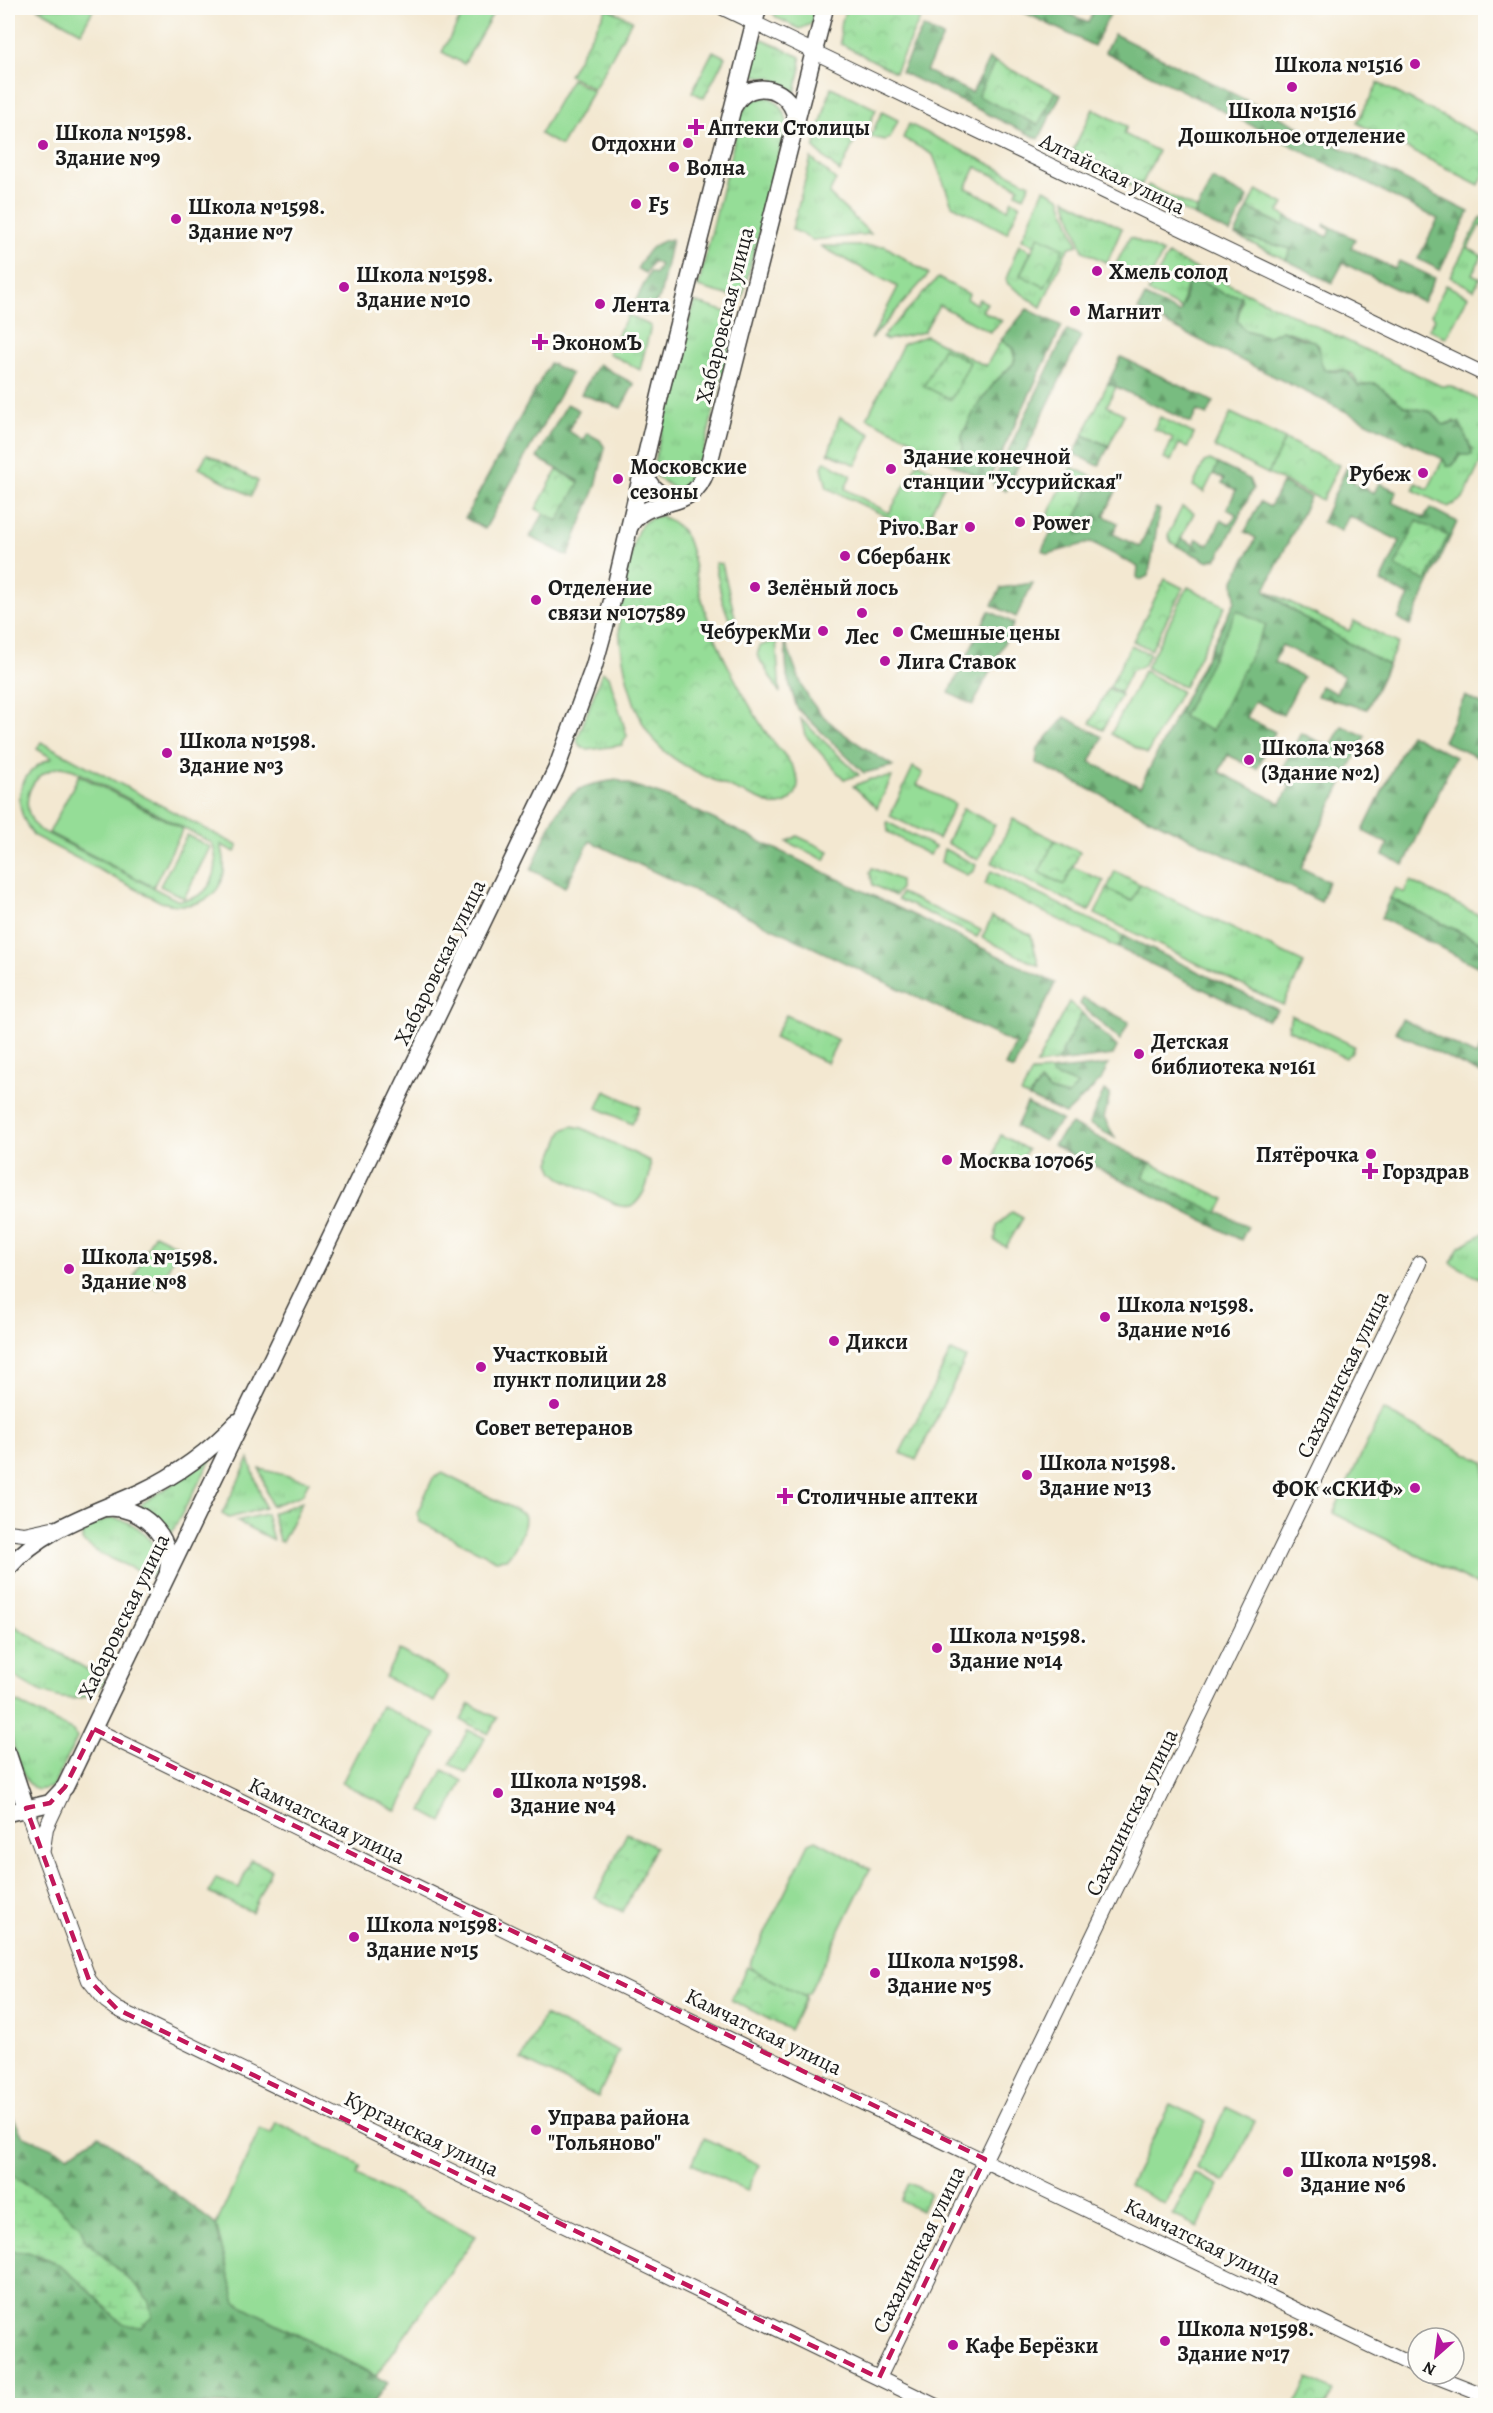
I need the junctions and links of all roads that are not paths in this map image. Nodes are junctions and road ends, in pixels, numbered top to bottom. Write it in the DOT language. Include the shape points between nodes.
graph roads {
  1 [pos="723,8"];
  2 [pos="825,8"];
  3 [pos="756,15"];
  4 [pos="814,52"];
  5 [pos="733,108"];
  6 [pos="796,126"];
  7 [pos="1485,375"];
  8 [pos="645,461"];
  9 [pos="675,499"];
  10 [pos="628,529"];
  11 [pos="1419,1263"];
  12 [pos="253,1401"];
  13 [pos="97,1510"];
  14 [pos="60,1526"];
  15 [pos="8,1533"];
  16 [pos="8,1568"];
  17 [pos="164,1581"];
  18 [pos="94,1729"];
  19 [pos="8,1754"];
  20 [pos="15,1780"];
  21 [pos="65,1787"];
  22 [pos="8,1799"];
  23 [pos="26,1808"];
  24 [pos="8,1814"];
  25 [pos="43,1854"];
  26 [pos="985,2159"];
  27 [pos="1406,2362"];
  28 [pos="879,2378"];
  29 [pos="1460,2386"];
  30 [pos="1485,2396"];
  31 [pos="936,2406"];
  1 -- 3 [label="street, Алтайская улица"];
  2 -- 4 [label="main road, Хабаровская улица"];
  3 -- 4 [label="street, Алтайская улица"];
  3 -- 5 [label="main road, Хабаровская улица"];
  4 -- 6 [label="main road, Хабаровская улица"];
  4 -- 7 [label="street, Алтайская улица"];
  5 -- 6 [label="main road" via="746,92 767,88 786,98"];
  5 -- 8 [label="main road, Хабаровская улица"];
  6 -- 9 [label="main road, Хабаровская улица" via="710,460 693,491"];
  8 -- 9 [label="main road" via="647,481 664,496"];
  8 -- 10 [label="main road, Хабаровская улица"];
  9 -- 10 [label="main road, Хабаровская улица" via="641,512"];
  10 -- 12 [label="main road, Хабаровская улица" via="594,666 556,770"];
  11 -- 26 [label="street, Сахалинская улица"];
  12 -- 13 [label="main road, Хабаровская улица" via="232,1428 197,1458 162,1481"];
  12 -- 17 [label="main road, Хабаровская улица"];
  13 -- 14 [label="main road, Хабаровская улица"];
  13 -- 17 [label="main road" via="121,1508 154,1527 168,1553"];
  14 -- 15 [label="street" via="32,1533"];
  14 -- 16 [label="main road, Хабаровская улица" via="22,1552"];
  17 -- 18 [label="main road, Хабаровская улица"];
  18 -- 21 [label="main road, Хабаровская улица"];
  18 -- 26 [label="street, Камчатская улица" via="723,2036"];
  19 -- 20 [label="main road"];
  20 -- 22 [label="main road"];
  20 -- 23 [label="main road, Курганская улица"];
  21 -- 23 [label="main road" via="50,1803"];
  21 -- 25 [label="street, Хабаровская улица" via="46,1828"];
  23 -- 24 [label="main road"];
  23 -- 25 [label="street, Курганская улица"];
  25 -- 28 [label="street, Курганская улица" via="89,1980 117,2009"];
  26 -- 27 [label="street, Камчатская улица"];
  26 -- 28 [label="street, Сахалинская улица"];
  28 -- 31 [label="street, Курганская улица"];
  29 -- 30 [label="street"];
}
